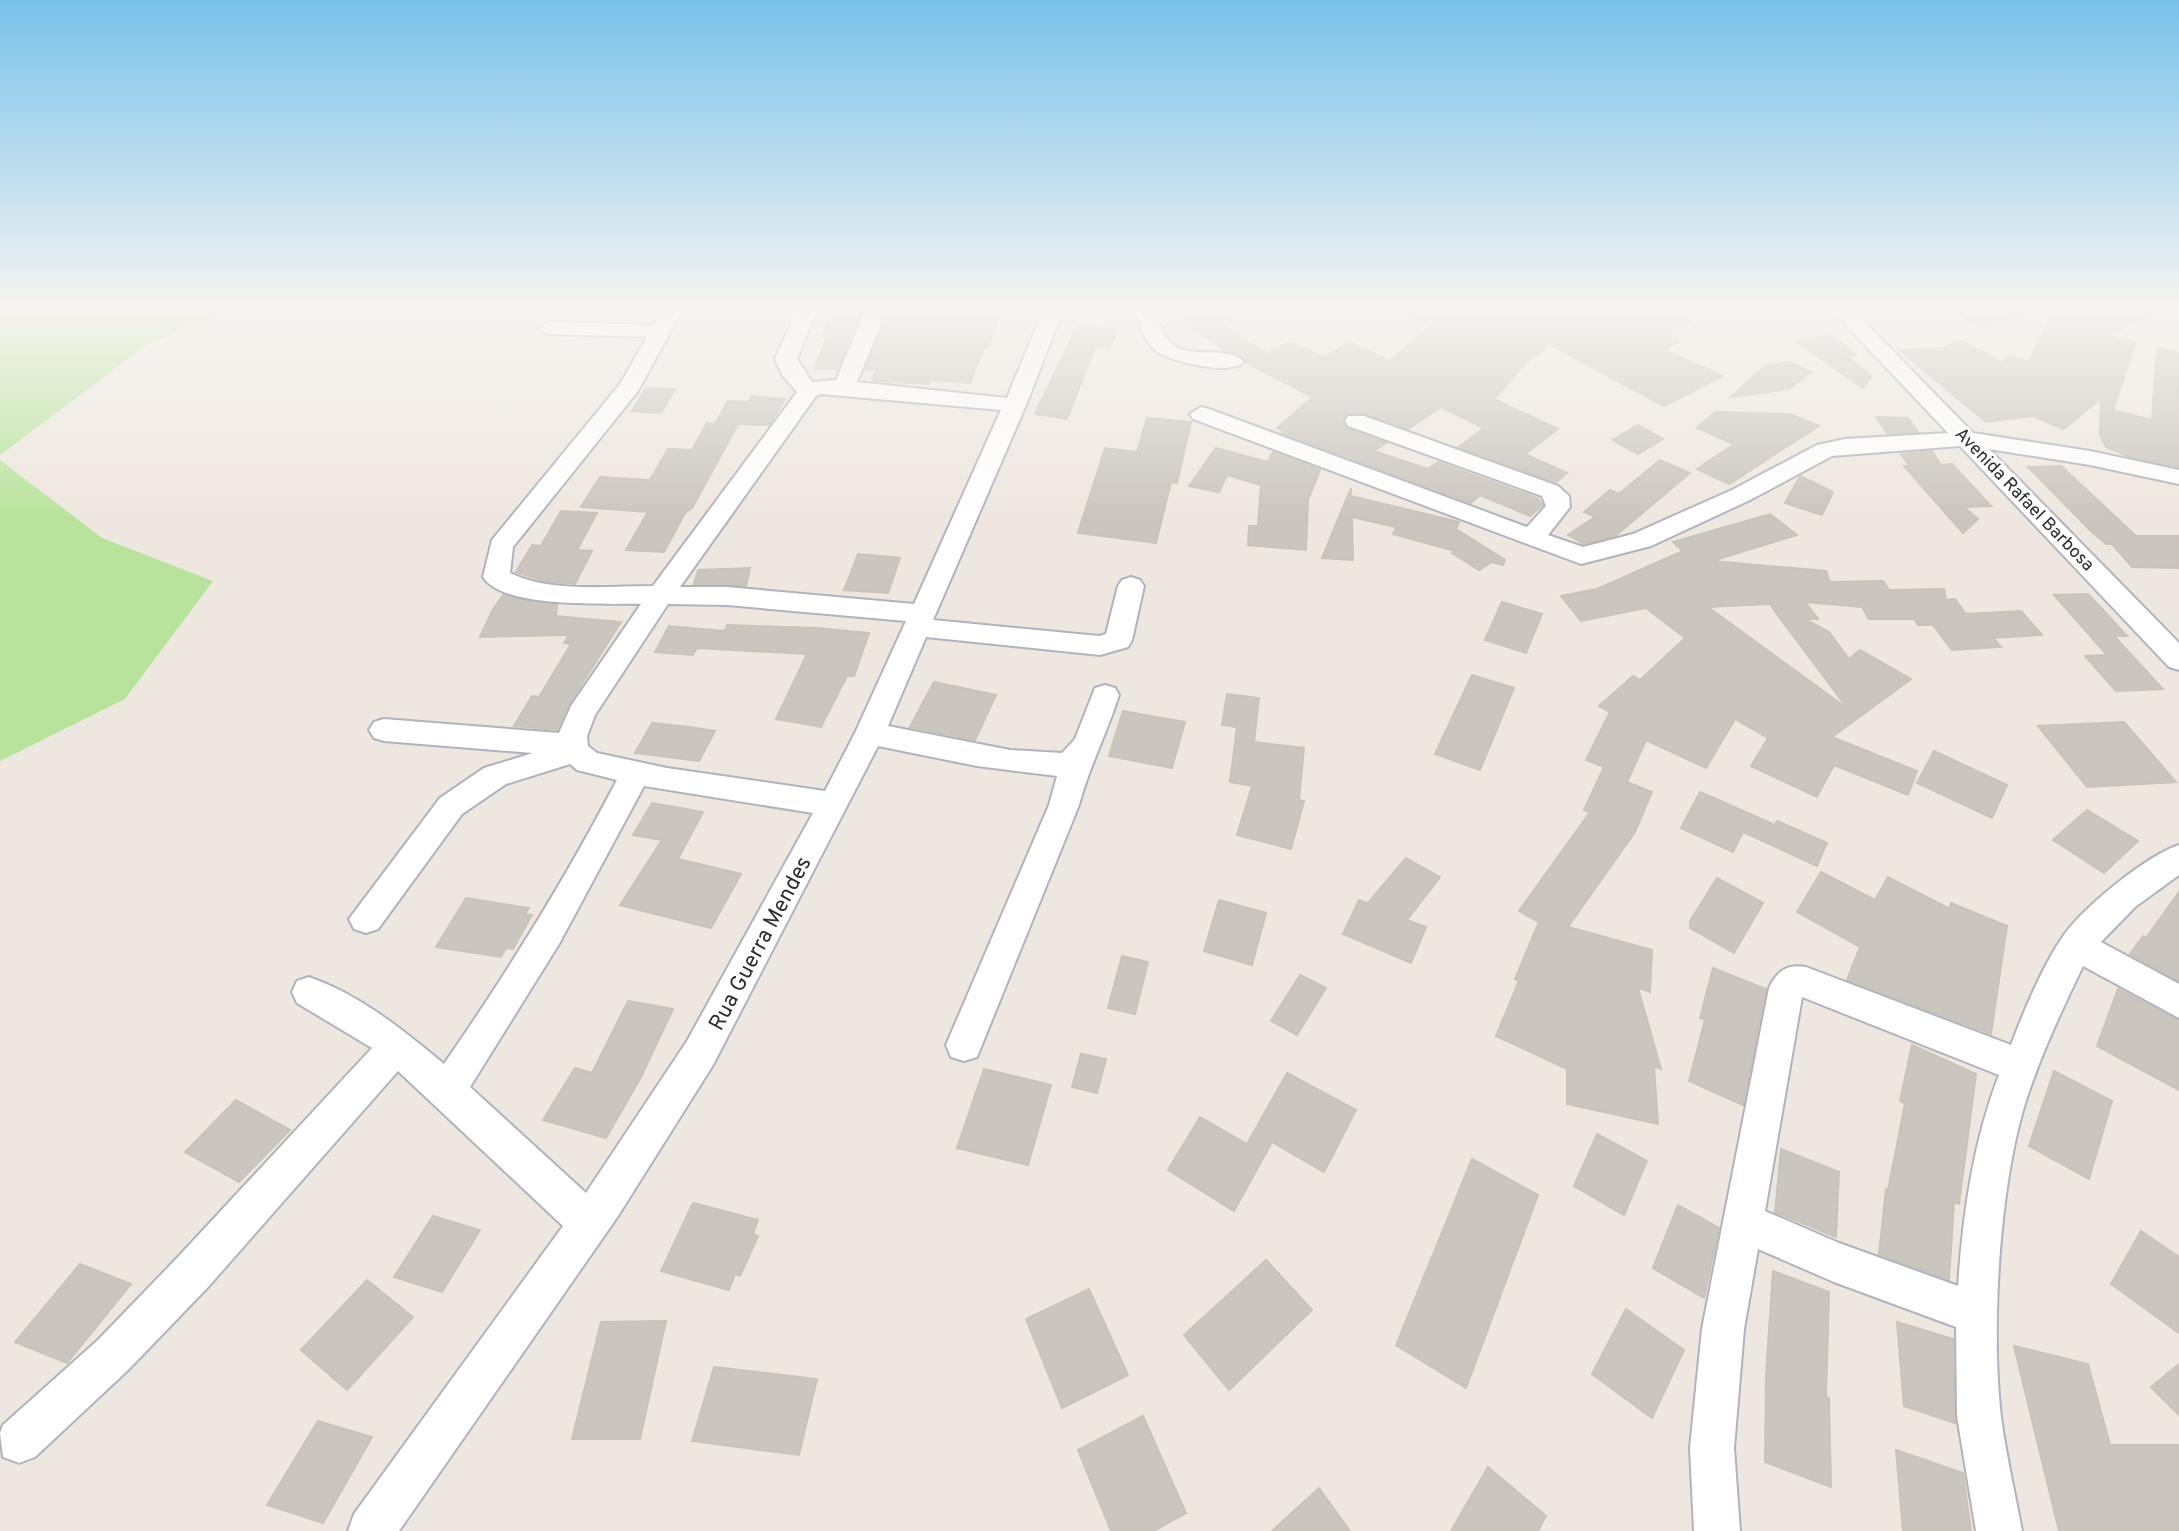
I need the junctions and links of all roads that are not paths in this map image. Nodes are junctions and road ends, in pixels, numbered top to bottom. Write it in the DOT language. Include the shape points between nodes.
graph roads {
  1 [pos="635,376"];
  2 [pos="794,376"];
  3 [pos="849,376"];
  4 [pos="1026,376"];
  5 [pos="1907,376"];
  6 [pos="844,387"];
  7 [pos="808,391"];
  8 [pos="1015,405"];
  9 [pos="1201,414"];
  10 [pos="1356,421"];
  11 [pos="1968,439"];
  12 [pos="2179,477"];
  13 [pos="1532,537"];
  14 [pos="1131,586"];
  15 [pos="662,593"];
  16 [pos="920,621"];
  17 [pos="2179,660"];
  18 [pos="1105,695"];
  19 [pos="384,730"];
  20 [pos="870,733"];
  21 [pos="573,748"];
  22 [pos="1076,761"];
  23 [pos="636,772"];
  24 [pos="832,804"];
  25 [pos="2179,858"];
  26 [pos="366,919"];
  27 [pos="2076,945"];
  28 [pos="309,992"];
  29 [pos="2179,1002"];
  30 [pos="964,1045"];
  31 [pos="396,1047"];
  32 [pos="2020,1066"];
  33 [pos="447,1090"];
  34 [pos="1742,1221"];
  35 [pos="589,1223"];
  36 [pos="1977,1314"];
  37 [pos="19,1441"];
  38 [pos="371,1531"];
  39 [pos="1717,1531"];
  40 [pos="1999,1531"];
  1 -- 15 [label="street" via="514,527 501,546 496,577 544,592"];
  2 -- 7 [label="street"];
  3 -- 6 [label="street"];
  4 -- 8 [label="street, Rua Guerra Mendes"];
  5 -- 11 [label="street, Avenida Rafael Barbosa"];
  6 -- 7 [label="street"];
  6 -- 8 [label="street"];
  7 -- 15 [label="street"];
  8 -- 16 [label="street, Rua Guerra Mendes"];
  9 -- 13 [label="street"];
  10 -- 13 [label="street" via="1550,491 1557,496 1558,507"];
  11 -- 12 [label="street"];
  11 -- 13 [label="street" via="1825,450 1642,540 1581,556"];
  11 -- 17 [label="street, Avenida Rafael Barbosa"];
  14 -- 16 [label="street" via="1118,640 1100,646"];
  15 -- 16 [label="street"];
  15 -- 21 [label="street" via="581,713"];
  16 -- 20 [label="street, Rua Guerra Mendes"];
  18 -- 22 [label="street"];
  19 -- 21 [label="street"];
  20 -- 22 [label="street" via="1055,767"];
  20 -- 24 [label="street, Rua Guerra Mendes"];
  21 -- 23 [label="street" via="588,762"];
  21 -- 26 [label="street" via="495,776 451,806"];
  22 -- 30 [label="street" via="1064,805"];
  23 -- 24 [label="street"];
  23 -- 33 [label="street" via="523,977"];
  24 -- 35 [label="street, Rua Guerra Mendes" via="700,1053"];
  25 -- 27 [label="street" via="2123,897"];
  27 -- 29 [label="street"];
  27 -- 32 [label="street"];
  28 -- 31 [label="street" via="377,1030"];
  31 -- 33 [label="street"];
  31 -- 37 [label="street" via="194,1271"];
  32 -- 34 [label="street" via="1794,980 1786,988"];
  32 -- 36 [label="street" via="2005,1109 1983,1218"];
  33 -- 35 [label="street"];
  34 -- 36 [label="street" via="1834,1262"];
  34 -- 39 [label="street" via="1723,1329 1714,1433"];
  35 -- 38 [label="street, Rua Guerra Mendes"];
  36 -- 40 [label="street" via="1979,1416"];
}
